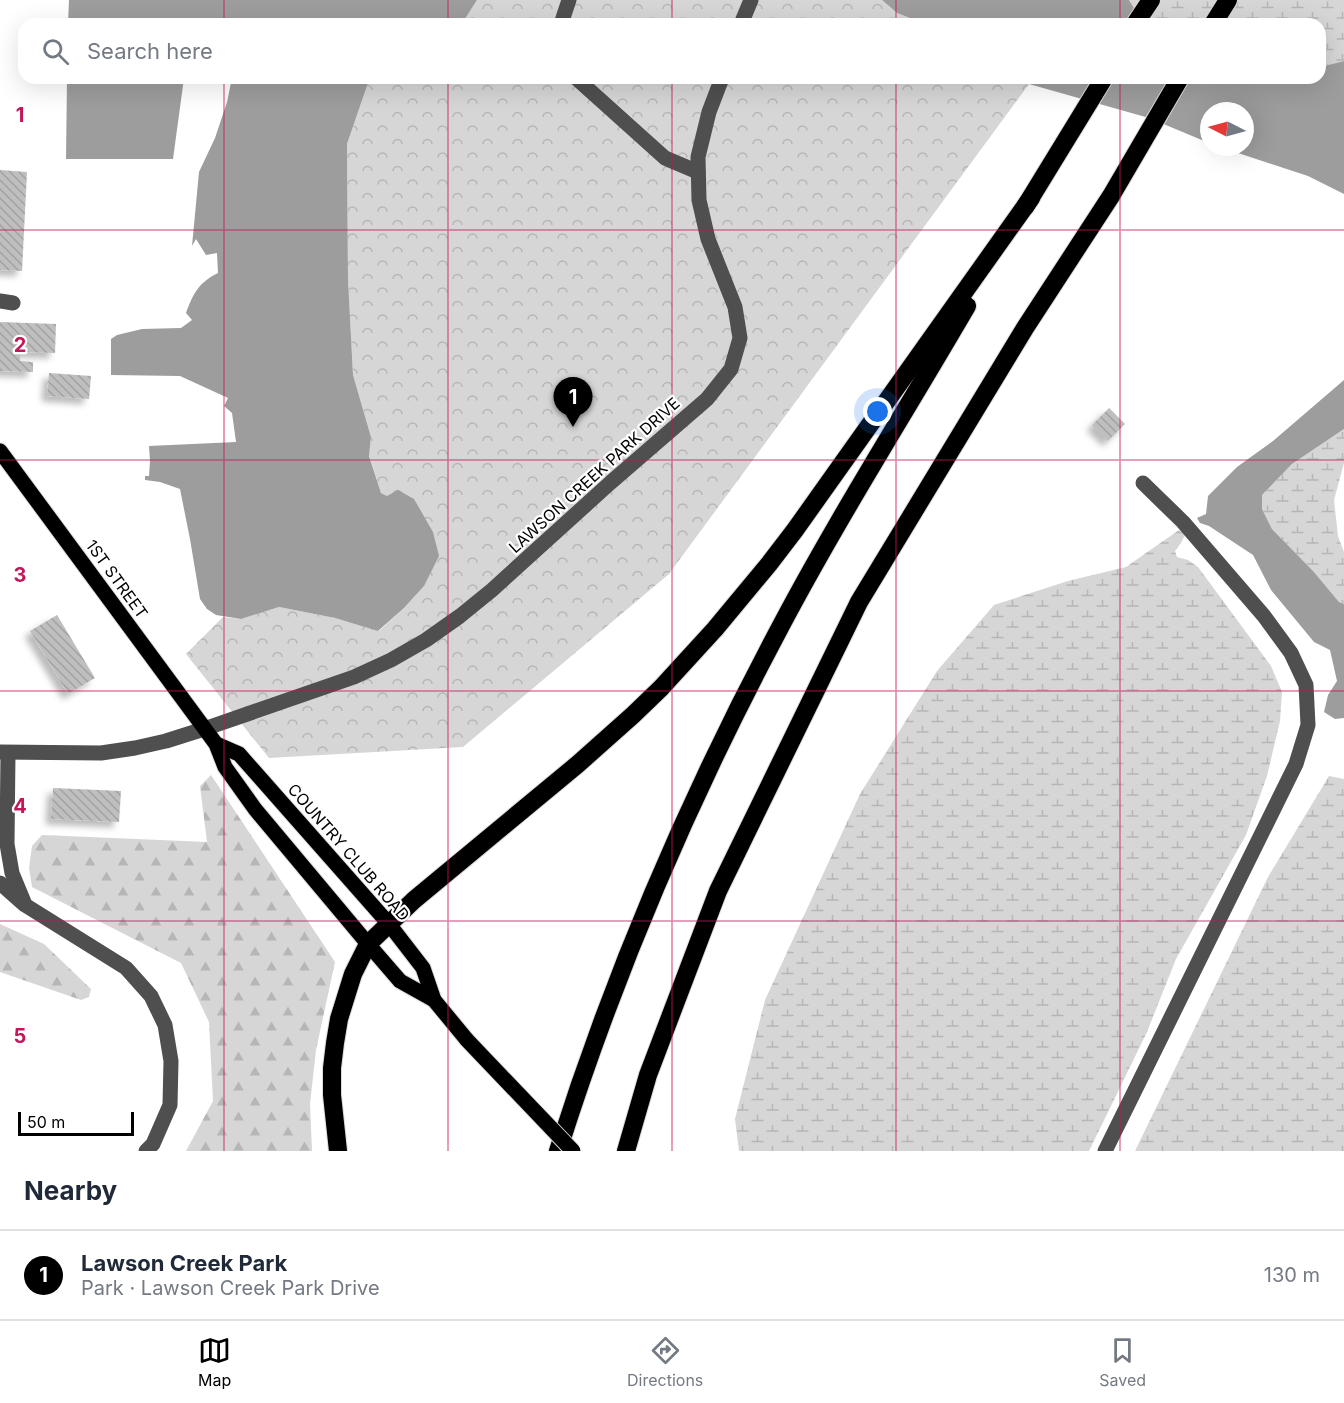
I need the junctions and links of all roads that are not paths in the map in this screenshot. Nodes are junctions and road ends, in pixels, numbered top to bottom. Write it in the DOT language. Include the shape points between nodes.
graph roads {
  1 [pos="569,0"];
  2 [pos="751,0"];
  3 [pos="1151,0"];
  4 [pos="1228,0"];
  5 [pos="563,18"];
  6 [pos="744,18"];
  7 [pos="1139,18"];
  8 [pos="1217,18"];
  9 [pos="583,84"];
  10 [pos="720,84"];
  11 [pos="1100,84"];
  12 [pos="1176,84"];
  13 [pos="698,172"];
  14 [pos="1031,198"];
  15 [pos="0,451"];
  16 [pos="1143,483"];
  17 [pos="204,729"];
  18 [pos="216,744"];
  19 [pos="4,753"];
  20 [pos="0,883"];
  21 [pos="25,905"];
  22 [pos="389,924"];
  23 [pos="368,944"];
  24 [pos="434,1000"];
  25 [pos="146,1151"];
  26 [pos="338,1151"];
  27 [pos="558,1151"];
  28 [pos="573,1151"];
  29 [pos="628,1151"];
  30 [pos="1105,1151"];
  1 -- 5 [label="street"];
  2 -- 6 [label="street"];
  3 -- 7 [label="highway"];
  4 -- 8 [label="highway"];
  9 -- 13 [label="street" via="665,158"];
  10 -- 13 [label="street, LAWSON CREEK PARK DRIVE" via="709,112"];
  11 -- 14 [label="highway"];
  12 -- 29 [label="highway" via="859,602 718,891 648,1075"];
  13 -- 17 [label="street, LAWSON CREEK PARK DRIVE" via="699,200 708,239 735,307 740,338 731,369 707,399 492,590 426,640 354,677"];
  14 -- 22 [label="highway" via="795,530 715,629 625,722"];
  14 -- 27 [label="highway" via="836,526 746,693 647,909"];
  15 -- 17 [label="main road, 1ST STREET"];
  16 -- 30 [label="street" via="1190,530 1291,653 1306,685 1308,725 1296,764"];
  17 -- 18 [label="main road, COUNTRY CLUB ROAD"];
  17 -- 19 [label="street, LAWSON CREEK PARK DRIVE" via="166,741 101,753"];
  18 -- 22 [label="main road, COUNTRY CLUB ROAD" via="238,754"];
  18 -- 23 [label="main road, COUNTRY CLUB ROAD" via="225,767 255,809"];
  19 -- 21 [label="street" via="7,844 12,873"];
  20 -- 21 [label="street"];
  21 -- 25 [label="street" via="126,968 151,996 165,1025 171,1061 170,1105"];
  22 -- 23 [label="highway"];
  22 -- 24 [label="main road, COUNTRY CLUB ROAD" via="423,968"];
  23 -- 24 [label="main road, COUNTRY CLUB ROAD" via="400,981"];
  23 -- 26 [label="highway" via="353,975 335,1042 332,1095"];
  24 -- 28 [label="main road, COUNTRY CLUB ROAD, bridge"];
}
